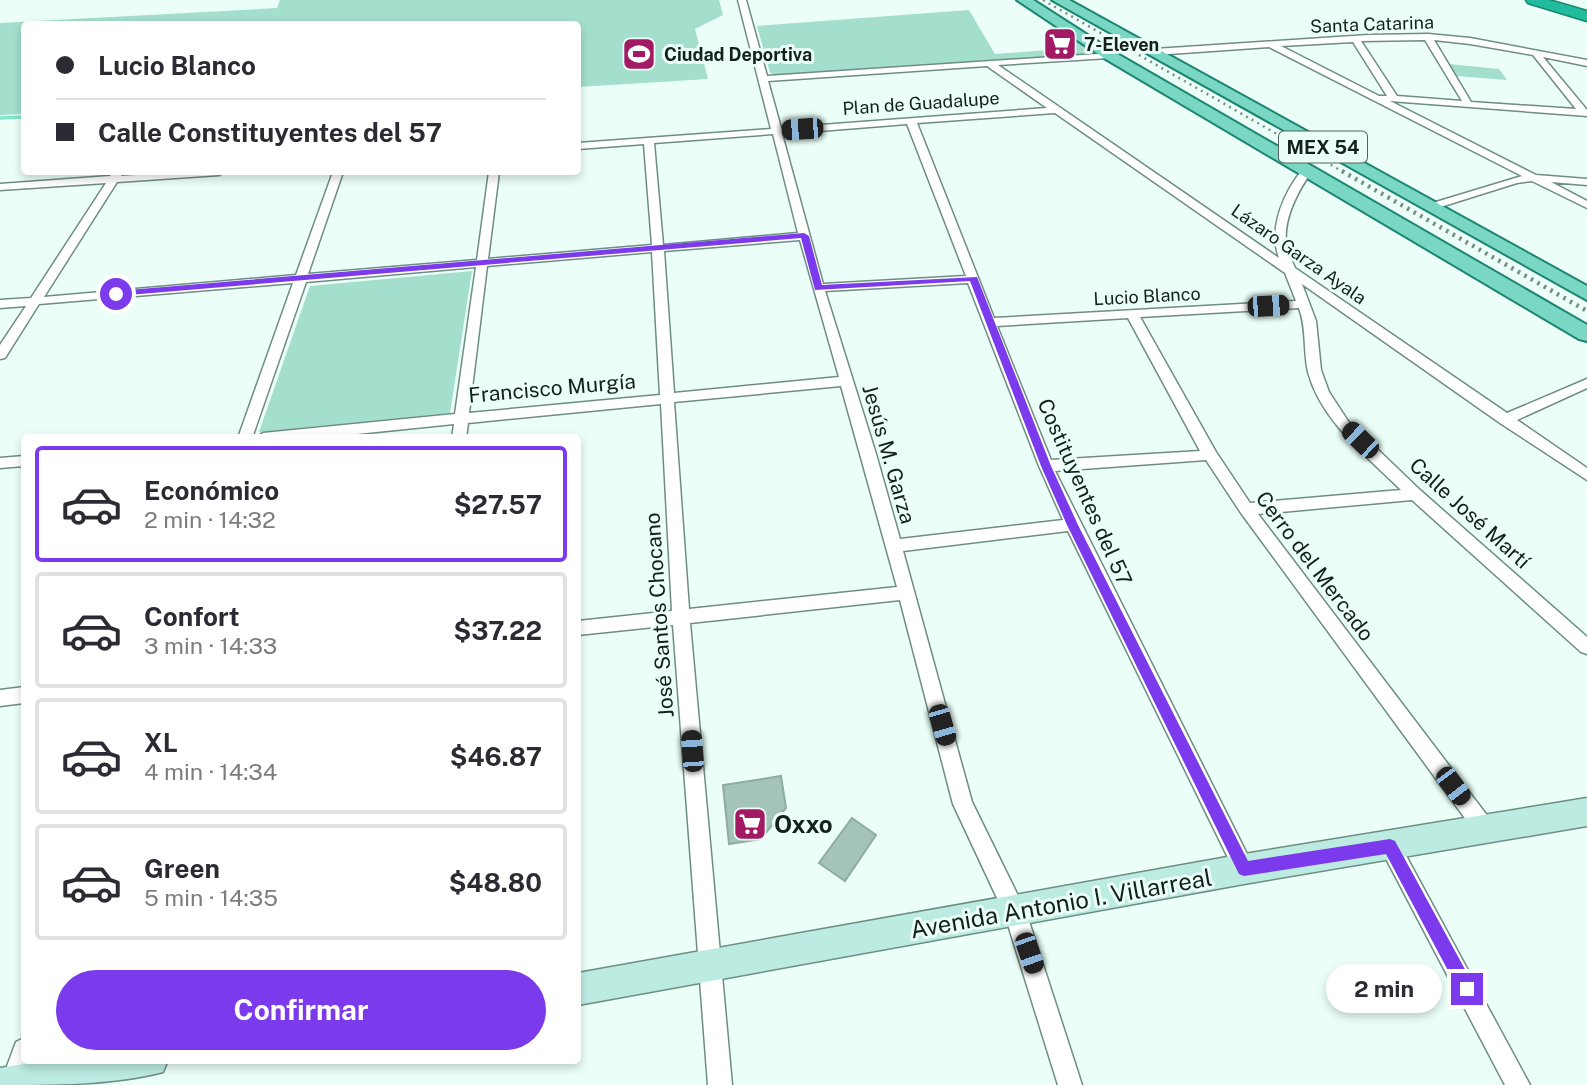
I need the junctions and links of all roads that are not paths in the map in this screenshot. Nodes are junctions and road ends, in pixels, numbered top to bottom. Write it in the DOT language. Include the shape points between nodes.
graph roads {
  1 [pos="742,0"];
  2 [pos="1024,0"];
  3 [pos="1059,0"];
  4 [pos="1533,0"];
  5 [pos="1587,16"];
  6 [pos="1429,37"];
  7 [pos="1356,39"];
  8 [pos="1269,44"];
  9 [pos="1155,52"];
  10 [pos="1536,54"];
  11 [pos="1108,55"];
  12 [pos="1587,63"];
  13 [pos="990,64"];
  14 [pos="763,79"];
  15 [pos="1376,97"];
  16 [pos="1393,98"];
  17 [pos="1468,104"];
  18 [pos="1058,110"];
  19 [pos="1585,113"];
  20 [pos="911,121"];
  21 [pos="777,131"];
  22 [pos="649,141"];
  23 [pos="581,146"];
  24 [pos="1308,170"];
  25 [pos="117,175"];
  26 [pos="337,175"];
  27 [pos="494,175"];
  28 [pos="1535,178"];
  29 [pos="1587,181"];
  30 [pos="0,187"];
  31 [pos="1587,205"];
  32 [pos="1430,207"];
  33 [pos="804,236"];
  34 [pos="658,249"];
  35 [pos="482,263"];
  36 [pos="1292,271"];
  37 [pos="303,278"];
  38 [pos="974,278"];
  39 [pos="818,288"];
  40 [pos="1587,294"];
  41 [pos="35,301"];
  42 [pos="0,304"];
  43 [pos="1304,304"];
  44 [pos="1132,314"];
  45 [pos="992,322"];
  46 [pos="1587,334"];
  47 [pos="0,355"];
  48 [pos="846,381"];
  49 [pos="1587,383"];
  50 [pos="667,398"];
  51 [pos="462,417"];
  52 [pos="1505,419"];
  53 [pos="246,434"];
  54 [pos="301,434"];
  55 [pos="460,434"];
  56 [pos="1210,455"];
  57 [pos="21,461"];
  58 [pos="0,463"];
  59 [pos="1046,466"];
  60 [pos="1587,475"];
  61 [pos="1415,494"];
  62 [pos="1246,509"];
  63 [pos="1073,525"];
  64 [pos="894,546"];
  65 [pos="905,593"];
  66 [pos="681,616"];
  67 [pos="581,628"];
  68 [pos="1587,647"];
  69 [pos="21,695"];
  70 [pos="0,698"];
  71 [pos="1587,812"];
  72 [pos="1485,829"];
  73 [pos="1390,846"];
  74 [pos="1244,869"];
  75 [pos="1015,912"];
  76 [pos="709,967"];
  77 [pos="581,988"];
  78 [pos="21,1056"];
  79 [pos="126,1064"];
  80 [pos="8,1084"];
  81 [pos="720,1085"];
  82 [pos="1070,1085"];
  83 [pos="1518,1085"];
  1 -- 14 [label="street, Jesús M. Garza"];
  2 -- 11 [label="main road"];
  3 -- 9 [label="main road, MEX 54"];
  4 -- 5 [label="highway"];
  6 -- 7 [label="street, Santa Catarina"];
  6 -- 10 [label="street, Santa Catarina"];
  6 -- 17 [label="street"];
  7 -- 8 [label="street, Santa Catarina"];
  7 -- 16 [label="street"];
  8 -- 9 [label="street, Santa Catarina"];
  8 -- 15 [label="street"];
  9 -- 32 [label="main road, MEX 54"];
  10 -- 12 [label="street, Santa Catarina"];
  10 -- 19 [label="street"];
  11 -- 13 [label="street"];
  11 -- 24 [label="main road"];
  13 -- 14 [label="street"];
  13 -- 18 [label="street, Lázaro Garza Ayala"];
  14 -- 21 [label="street, Jesús M. Garza"];
  15 -- 16 [label="street"];
  15 -- 28 [label="street"];
  16 -- 17 [label="street"];
  17 -- 19 [label="street"];
  18 -- 20 [label="street, Plan de Guadalupe"];
  18 -- 36 [label="street, Lázaro Garza Ayala"];
  20 -- 21 [label="street, Plan de Guadalupe"];
  20 -- 38 [label="street, Costituyentes del 57"];
  21 -- 22 [label="street, Plan de Guadalupe"];
  21 -- 33 [label="street, Jesús M. Garza"];
  22 -- 23 [label="street, Plan de Guadalupe"];
  22 -- 34 [label="street, José Santos Chocano"];
  24 -- 36 [label="street, Calle José Martí" via="1281,221 1281,247"];
  24 -- 46 [label="main road"];
  25 -- 30 [label="street"];
  25 -- 41 [label="street"];
  26 -- 37 [label="street"];
  27 -- 35 [label="street"];
  28 -- 29 [label="street"];
  28 -- 31 [label="street"];
  28 -- 32 [label="street" via="1503,183"];
  32 -- 40 [label="main road, MEX 54"];
  33 -- 34 [label="street"];
  33 -- 39 [label="street, Jesús M. Garza"];
  34 -- 35 [label="street"];
  34 -- 50 [label="street, José Santos Chocano"];
  35 -- 37 [label="street"];
  35 -- 51 [label="street"];
  36 -- 43 [label="street, Calle José Martí"];
  36 -- 52 [label="street, Lázaro Garza Ayala"];
  37 -- 41 [label="street"];
  37 -- 53 [label="street"];
  38 -- 39 [label="street"];
  38 -- 45 [label="street, Costituyentes del 57"];
  39 -- 48 [label="street, Jesús M. Garza"];
  41 -- 42 [label="street"];
  41 -- 47 [label="street"];
  43 -- 44 [label="street, Lucio Blanco"];
  43 -- 61 [label="street, Calle José Martí" via="1322,393 1343,424"];
  44 -- 45 [label="street, Lucio Blanco"];
  44 -- 56 [label="street, Cerro del Mercado"];
  45 -- 59 [label="street, Costituyentes del 57"];
  48 -- 50 [label="street, Francisco Murgía"];
  48 -- 64 [label="street, Jesús M. Garza"];
  49 -- 52 [label="street"];
  50 -- 51 [label="street, Francisco Murgía"];
  50 -- 66 [label="street, José Santos Chocano"];
  51 -- 54 [label="street, Francisco Murgía"];
  51 -- 55 [label="street"];
  52 -- 60 [label="street, Lázaro Garza Ayala"];
  56 -- 59 [label="street"];
  56 -- 62 [label="street, Cerro del Mercado"];
  57 -- 58 [label="street"];
  59 -- 63 [label="street, Costituyentes del 57"];
  61 -- 62 [label="street"];
  61 -- 68 [label="street, Calle José Martí"];
  62 -- 72 [label="street, Cerro del Mercado"];
  63 -- 64 [label="street"];
  63 -- 74 [label="street, Costituyentes del 57"];
  64 -- 65 [label="street, Jesús M. Garza"];
  65 -- 66 [label="street"];
  65 -- 75 [label="street, Jesús M. Garza" via="963,804"];
  66 -- 67 [label="street"];
  66 -- 76 [label="street, José Santos Chocano"];
  69 -- 70 [label="street"];
  71 -- 72 [label="street, Avenida Antonio I. Villarreal"];
  72 -- 73 [label="street, Avenida Antonio I. Villarreal"];
  73 -- 74 [label="street, Avenida Antonio I. Villarreal"];
  73 -- 83 [label="street"];
  74 -- 75 [label="street, Avenida Antonio I. Villarreal"];
  75 -- 76 [label="street, Avenida Antonio I. Villarreal"];
  75 -- 82 [label="street, Jesús M. Garza"];
  76 -- 77 [label="street, Avenida Antonio I. Villarreal"];
  76 -- 81 [label="street, José Santos Chocano"];
  78 -- 80 [label="street"];
  79 -- 80 [label="street"];
}
